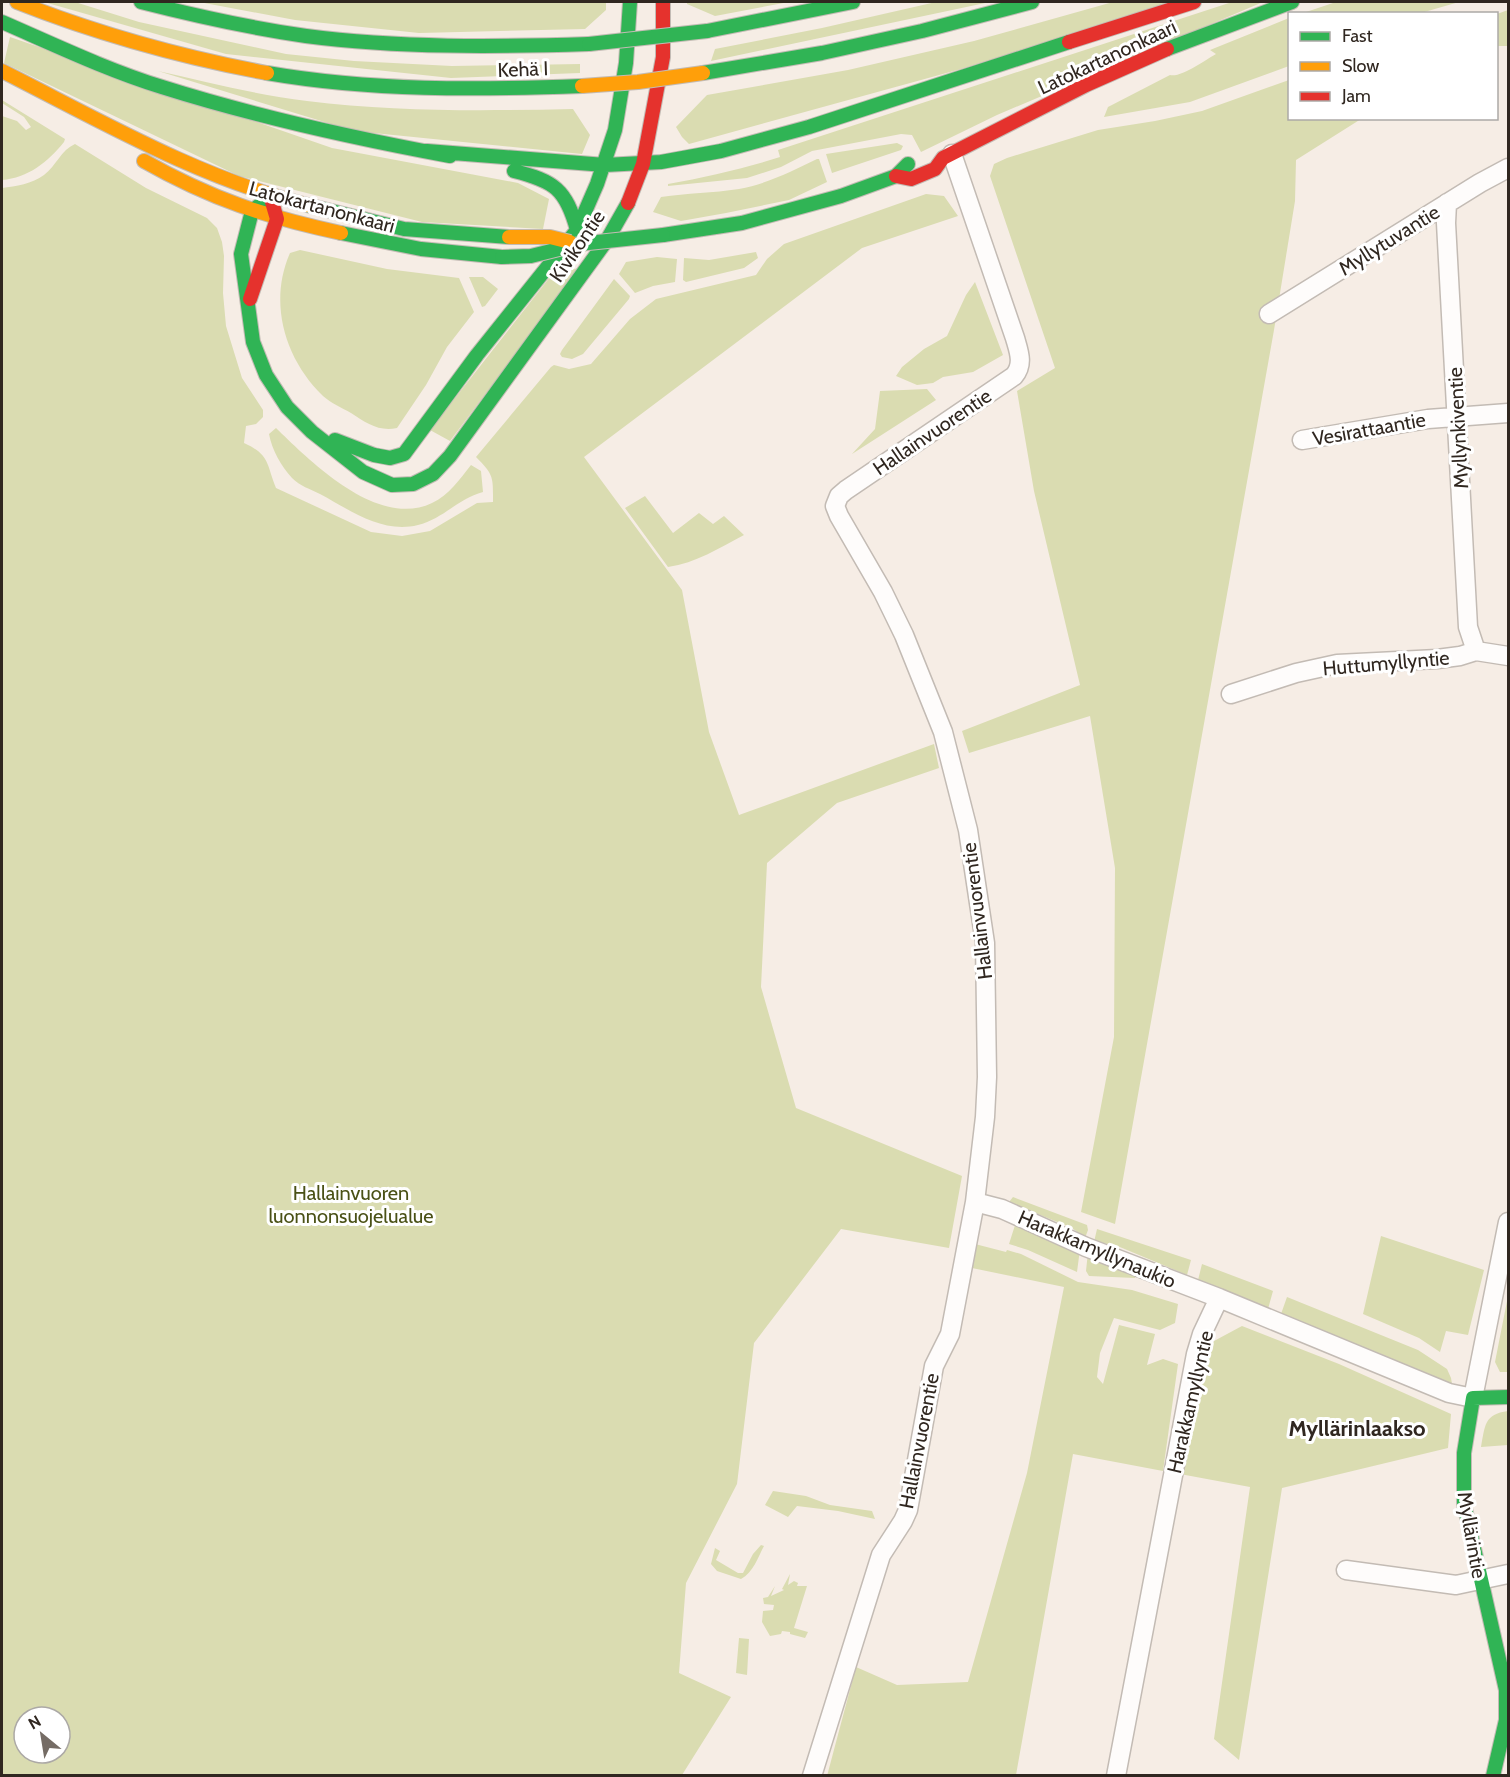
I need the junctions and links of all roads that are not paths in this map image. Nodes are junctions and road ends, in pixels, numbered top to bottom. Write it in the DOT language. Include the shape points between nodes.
graph roads {
  1 [pos="17,2"];
  2 [pos="141,2"];
  3 [pos="630,2"];
  4 [pos="663,2"];
  5 [pos="853,2"];
  6 [pos="1032,2"];
  7 [pos="1194,2"];
  8 [pos="1292,2"];
  9 [pos="2,22"];
  10 [pos="2,71"];
  11 [pos="47,95"];
  12 [pos="110,141"];
  13 [pos="427,151"];
  14 [pos="128,152"];
  15 [pos="936,156"];
  16 [pos="642,164"];
  17 [pos="605,165"];
  18 [pos="1509,168"];
  19 [pos="896,176"];
  20 [pos="271,196"];
  21 [pos="1447,203"];
  22 [pos="252,211"];
  23 [pos="277,219"];
  24 [pos="578,237"];
  25 [pos="248,305"];
  26 [pos="1269,314"];
  27 [pos="1509,412"];
  28 [pos="1457,415"];
  29 [pos="312,432"];
  30 [pos="1302,440"];
  31 [pos="1476,651"];
  32 [pos="1509,656"];
  33 [pos="1231,694"];
  34 [pos="975,1202"];
  35 [pos="1509,1222"];
  36 [pos="1219,1298"];
  37 [pos="1509,1397"];
  38 [pos="1473,1398"];
  39 [pos="1346,1570"];
  40 [pos="1509,1574"];
  41 [pos="1480,1581"];
  42 [pos="812,1776"];
  43 [pos="1116,1776"];
  44 [pos="1493,1776"];
  1 -- 6 [label="main road, Kehä I, bridge" via="144,45 243,68 359,85 433,89 582,86 703,73 889,38"];
  2 -- 5 [label="main road, Kehä I, bridge" via="264,30 355,42 452,47 589,44 706,31"];
  3 -- 17 [label="main road, Kivikontie" via="620,106"];
  4 -- 16 [label="main road, Kivikontie" via="663,57"];
  7 -- 16 [label="main road" via="809,127 721,151"];
  8 -- 15 [label="main road, Latokartanonkaari" via="1129,66"];
  9 -- 13 [label="main road" via="161,87 278,120"];
  10 -- 11 [label="main road, Latokartanonkaari"];
  11 -- 12 [label="main road, Latokartanonkaari"];
  11 -- 20 [label="main road, Latokartanonkaari" via="183,162"];
  13 -- 17 [label="main road"];
  13 -- 24 [label="main road" via="538,177 555,185 568,199"];
  14 -- 22 [label="main road, Latokartanonkaari" via="175,178"];
  15 -- 19 [label="main road, Latokartanonkaari" via="905,165"];
  15 -- 19 [label="main road, Latokartanonkaari" via="935,170 911,180"];
  15 -- 34 [label="street, Hallainvuorentie" via="1015,338 1021,358 1019,370 839,495 835,506 883,592 921,676 943,732 968,830 985,943 988,1034 985,1117"];
  16 -- 17 [label="main road"];
  16 -- 29 [label="main road, Kivikontie" via="626,207 607,240 433,474 413,484 392,485 363,472"];
  17 -- 24 [label="main road, Kivikontie"];
  18 -- 21 [label="street, Myllytuvantie"];
  19 -- 24 [label="main road, Latokartanonkaari, bridge" via="841,196 742,223 663,235"];
  20 -- 22 [label="main road"];
  20 -- 23 [label="main road"];
  20 -- 24 [label="main road, Latokartanonkaari, bridge" via="404,229 509,237"];
  21 -- 26 [label="street, Myllytuvantie"];
  21 -- 28 [label="street, Myllynkiventie"];
  22 -- 23 [label="main road, Latokartanonkaari"];
  22 -- 25 [label="main road" via="241,254"];
  23 -- 24 [label="main road, Latokartanonkaari, bridge" via="399,247 464,255 550,253"];
  23 -- 25 [label="main road"];
  24 -- 29 [label="main road, Kivikontie" via="477,355 404,454 390,458 374,455"];
  25 -- 29 [label="main road" via="253,342 266,375 287,407"];
  27 -- 28 [label="street, Vesirattaantie"];
  28 -- 30 [label="street, Vesirattaantie"];
  28 -- 31 [label="street, Myllynkiventie" via="1468,627"];
  31 -- 32 [label="street, Huttumyllyntie"];
  31 -- 33 [label="street, Huttumyllyntie" via="1437,659 1337,664"];
  34 -- 36 [label="street, Harakkamyllynaukio" via="1002,1209 1086,1247"];
  34 -- 42 [label="street, Hallainvuorentie" via="950,1334 933,1366 908,1510 881,1555"];
  35 -- 38 [label="street, Myllärintie"];
  36 -- 38 [label="street" via="1449,1393"];
  36 -- 43 [label="street, Harakkamyllyntie" via="1196,1354"];
  37 -- 38 [label="main road"];
  38 -- 41 [label="main road, Myllärintie" via="1463,1479 1468,1530"];
  39 -- 41 [label="street" via="1456,1586"];
  40 -- 41 [label="street"];
  41 -- 44 [label="main road, Myllärintie" via="1506,1690 1506,1720"];
}
